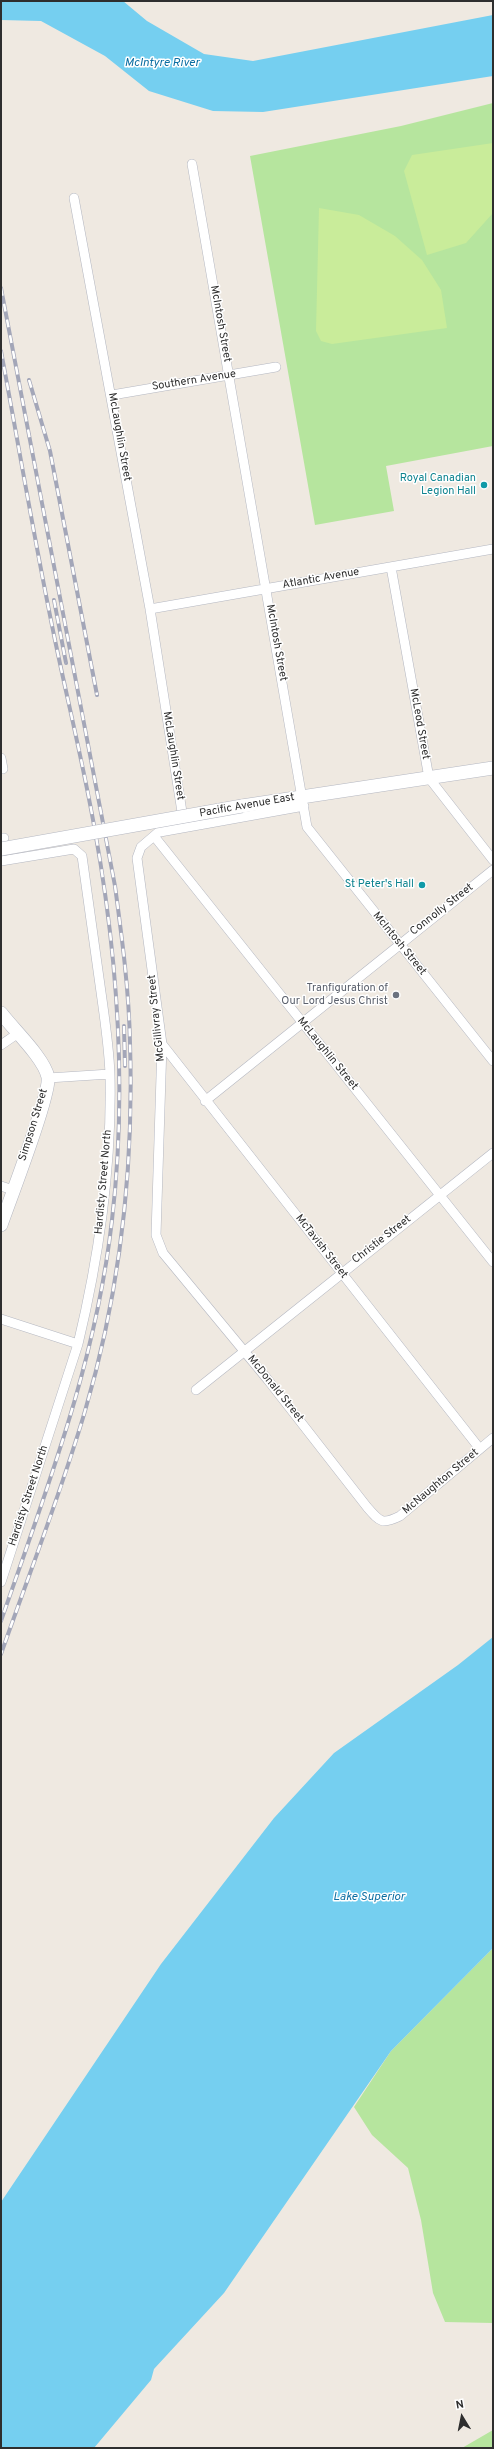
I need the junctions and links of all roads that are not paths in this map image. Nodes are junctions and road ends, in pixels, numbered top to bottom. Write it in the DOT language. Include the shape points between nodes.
graph roads {
  1 [pos="192,164"];
  2 [pos="74,198"];
  3 [pos="276,368"];
  4 [pos="229,375"];
  5 [pos="112,395"];
  6 [pos="493,549"];
  7 [pos="390,567"];
  8 [pos="266,588"];
  9 [pos="150,609"];
  10 [pos="1,758"];
  11 [pos="493,768"];
  12 [pos="3,769"];
  13 [pos="429,778"];
  14 [pos="304,801"];
  15 [pos="156,834"];
  16 [pos="2,842"];
  17 [pos="493,860"];
  18 [pos="1,861"];
  19 [pos="493,870"];
  20 [pos="399,944"];
  21 [pos="1,1013"];
  22 [pos="302,1022"];
  23 [pos="17,1034"];
  24 [pos="162,1044"];
  25 [pos="1,1045"];
  26 [pos="493,1061"];
  27 [pos="110,1074"];
  28 [pos="48,1078"];
  29 [pos="205,1101"];
  30 [pos="493,1153"];
  31 [pos="7,1188"];
  32 [pos="440,1195"];
  33 [pos="1,1225"];
  34 [pos="164,1253"];
  35 [pos="493,1262"];
  36 [pos="341,1273"];
  37 [pos="1,1319"];
  38 [pos="78,1344"];
  39 [pos="244,1351"];
  40 [pos="196,1390"];
  41 [pos="493,1438"];
  42 [pos="480,1449"];
  43 [pos="387,1523"];
  44 [pos="1,1582"];
  1 -- 4 [label="street, McIntosh Street"];
  2 -- 5 [label="street, McLaughlin Street"];
  3 -- 4 [label="street, Southern Avenue"];
  4 -- 5 [label="street, Southern Avenue"];
  4 -- 8 [label="street, McIntosh Street"];
  5 -- 9 [label="street, McLaughlin Street"];
  6 -- 7 [label="street, Atlantic Avenue"];
  7 -- 8 [label="street, Atlantic Avenue"];
  7 -- 13 [label="street, McLeod Street"];
  8 -- 9 [label="street, Atlantic Avenue"];
  8 -- 14 [label="street, McIntosh Street"];
  9 -- 15 [label="street, McLaughlin Street" via="182,812"];
  10 -- 12 [label="street"];
  11 -- 13 [label="street, Pacific Avenue East"];
  13 -- 14 [label="street, Pacific Avenue East"];
  13 -- 17 [label="street, McLeod Street"];
  14 -- 15 [label="street"];
  14 -- 16 [label="street, Pacific Avenue East, bridge" via="242,806"];
  14 -- 20 [label="street, McIntosh Street" via="307,827"];
  15 -- 22 [label="street, McLaughlin Street"];
  15 -- 24 [label="street, McGillivray Street" via="141,847 137,858"];
  18 -- 27 [label="street, Hardisty Street North" via="74,849 82,856"];
  19 -- 20 [label="street, Connolly Street"];
  20 -- 22 [label="street, Connolly Street"];
  20 -- 26 [label="street, McIntosh Street"];
  21 -- 23 [label="street, Simpson Street"];
  22 -- 29 [label="street, Connolly Street"];
  22 -- 32 [label="street, McLaughlin Street"];
  23 -- 25 [label="street"];
  23 -- 28 [label="street, Simpson Street" via="39,1060"];
  24 -- 29 [label="street, McTavish Street"];
  24 -- 34 [label="street, McGillivray Street" via="156,1234"];
  27 -- 28 [label="street"];
  27 -- 38 [label="street, Hardisty Street North" via="110,1129 99,1241"];
  28 -- 31 [label="street, Simpson Street" via="41,1107"];
  29 -- 36 [label="street, McTavish Street"];
  30 -- 32 [label="street, Christie Street"];
  31 -- 33 [label="street, Simpson Street"];
  32 -- 35 [label="street, McLaughlin Street"];
  32 -- 36 [label="street, Christie Street"];
  34 -- 39 [label="street, McDonald Street"];
  36 -- 39 [label="street, Christie Street"];
  36 -- 42 [label="street, McTavish Street"];
  37 -- 38 [label="street"];
  38 -- 44 [label="street, Hardisty Street North"];
  39 -- 40 [label="street, Christie Street"];
  39 -- 43 [label="street, McDonald Street" via="367,1507 381,1522"];
  41 -- 42 [label="street, McNaughton Street"];
  42 -- 43 [label="street, McNaughton Street" via="400,1516"];
}
